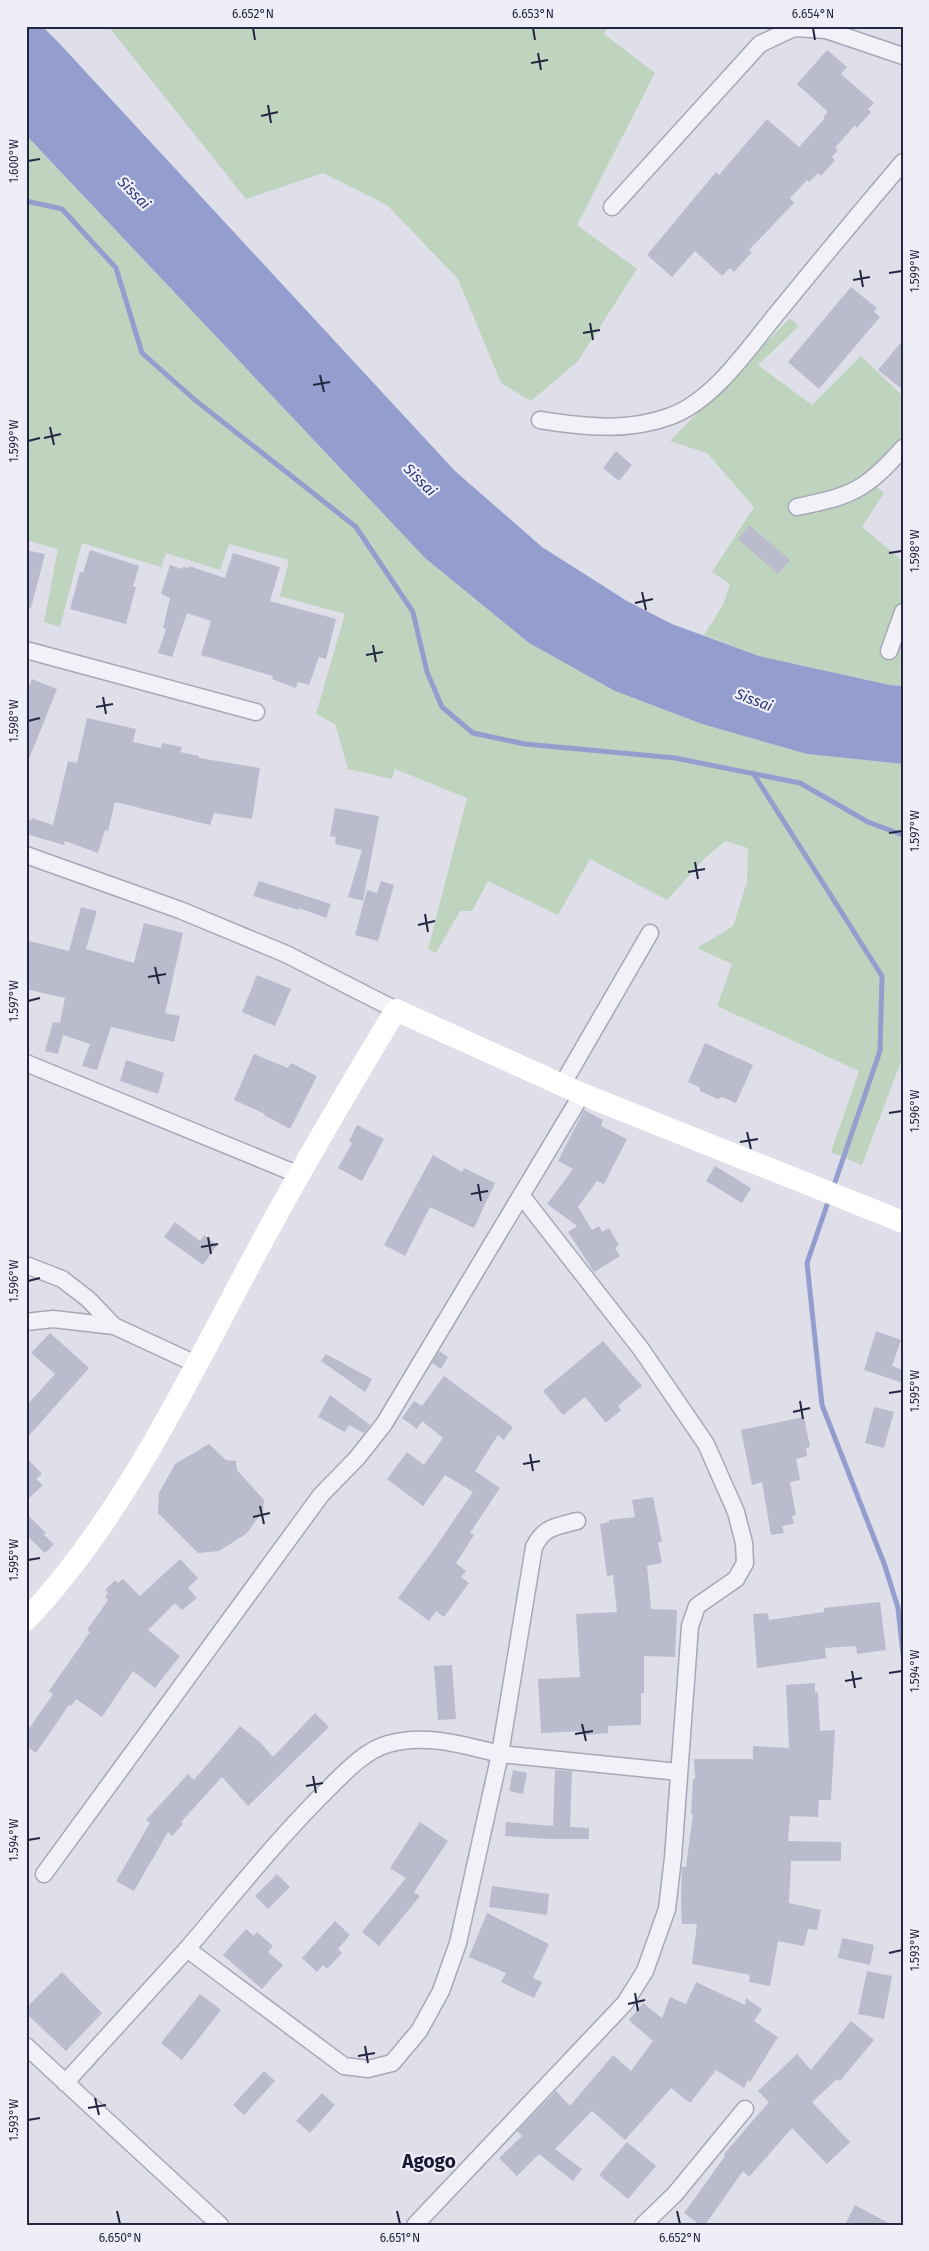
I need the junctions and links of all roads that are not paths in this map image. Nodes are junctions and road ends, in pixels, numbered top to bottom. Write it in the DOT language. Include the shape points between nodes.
graph roads {
  1 [pos="903,56"];
  2 [pos="903,162"];
  3 [pos="612,207"];
  4 [pos="540,420"];
  5 [pos="902,452"];
  6 [pos="797,507"];
  7 [pos="903,612"];
  8 [pos="26,650"];
  9 [pos="890,651"];
  10 [pos="256,712"];
  11 [pos="26,855"];
  12 [pos="650,933"];
  13 [pos="396,1010"];
  14 [pos="26,1063"];
  15 [pos="562,1085"];
  16 [pos="582,1094"];
  17 [pos="298,1174"];
  18 [pos="521,1195"];
  19 [pos="903,1222"];
  20 [pos="26,1265"];
  21 [pos="26,1322"];
  22 [pos="114,1326"];
  23 [pos="196,1364"];
  24 [pos="577,1521"];
  25 [pos="26,1620"];
  26 [pos="500,1754"];
  27 [pos="679,1772"];
  28 [pos="44,1874"];
  29 [pos="187,1949"];
  30 [pos="26,2046"];
  31 [pos="65,2083"];
  32 [pos="745,2109"];
  33 [pos="220,2225"];
  34 [pos="415,2225"];
  35 [pos="643,2225"];
  1 -- 3 [label="street" via="826,30 794,28 760,44"];
  2 -- 4 [label="street" via="744,354 693,405 672,416 613,427 583,427"];
  5 -- 6 [label="street" via="860,489 835,499"];
  7 -- 9 [label="street"];
  8 -- 10 [label="street"];
  11 -- 13 [label="street" via="180,910 268,947"];
  12 -- 15 [label="street"];
  13 -- 15 [label="street"];
  13 -- 17 [label="street"];
  14 -- 17 [label="street"];
  15 -- 16 [label="street"];
  16 -- 18 [label="street"];
  16 -- 19 [label="street"];
  17 -- 23 [label="street"];
  18 -- 27 [label="street" via="640,1349 706,1444 736,1512 744,1543 744,1563 736,1579 697,1606 690,1626"];
  18 -- 28 [label="street" via="384,1424 321,1495"];
  20 -- 22 [label="street" via="62,1279 88,1299"];
  21 -- 22 [label="street" via="53,1319"];
  22 -- 23 [label="street"];
  23 -- 25 [label="street" via="132,1478 82,1554"];
  24 -- 26 [label="street" via="549,1528 540,1534 534,1547"];
  26 -- 27 [label="street"];
  26 -- 29 [label="street" via="446,1741 414,1740 387,1744 372,1752 352,1766 303,1814"];
  26 -- 29 [label="street" via="458,1943 441,1991 419,2031 392,2063 368,2070 344,2066"];
  27 -- 34 [label="street" via="667,1909 645,1971 624,2003"];
  29 -- 31 [label="street"];
  30 -- 31 [label="street"];
  31 -- 33 [label="street"];
  32 -- 35 [label="street" via="675,2194"];
}
